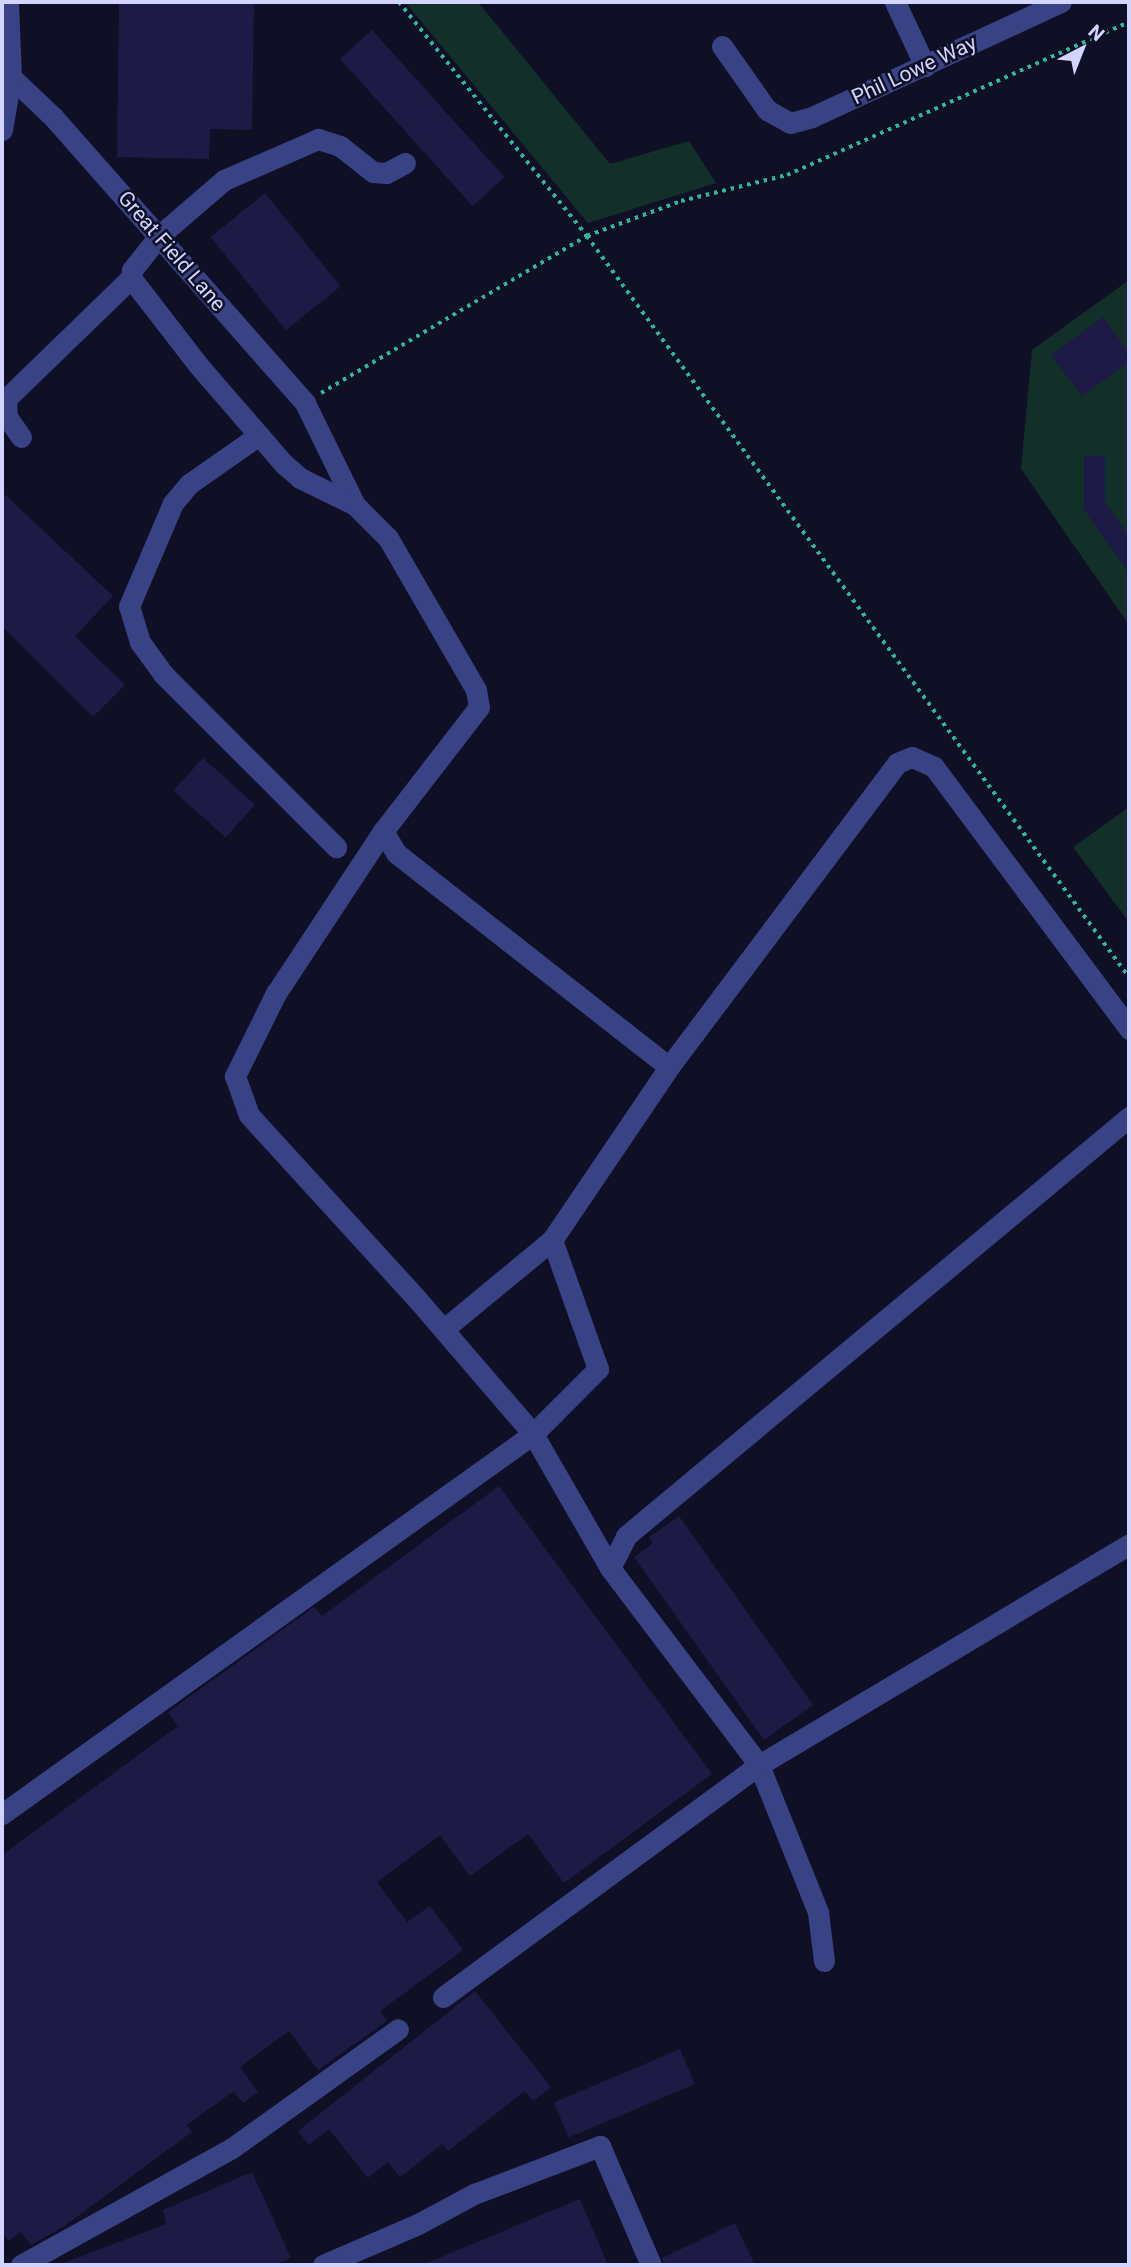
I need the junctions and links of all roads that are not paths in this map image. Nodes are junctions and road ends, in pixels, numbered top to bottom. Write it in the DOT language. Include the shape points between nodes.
graph roads {
  1 [pos="8,2"];
  2 [pos="895,2"];
  3 [pos="1061,2"];
  4 [pos="722,46"];
  5 [pos="925,66"];
  6 [pos="11,77"];
  7 [pos="2,130"];
  8 [pos="405,163"];
  9 [pos="159,236"];
  10 [pos="131,278"];
  11 [pos="259,435"];
  12 [pos="21,437"];
  13 [pos="355,505"];
  14 [pos="383,831"];
  15 [pos="336,847"];
  16 [pos="1129,1029"];
  17 [pos="669,1067"];
  18 [pos="1129,1117"];
  19 [pos="552,1240"];
  20 [pos="444,1329"];
  21 [pos="533,1434"];
  22 [pos="1129,1544"];
  23 [pos="610,1568"];
  24 [pos="758,1765"];
  25 [pos="2,1814"];
  26 [pos="824,1961"];
  27 [pos="443,1997"];
  28 [pos="398,2029"];
  29 [pos="21,2265"];
  30 [pos="323,2265"];
  31 [pos="652,2265"];
  1 -- 6 [label="street"];
  2 -- 5 [label="street"];
  3 -- 5 [label="street, Phil Lowe Way"];
  4 -- 5 [label="street, Phil Lowe Way" via="767,110 790,123"];
  6 -- 7 [label="street"];
  6 -- 9 [label="street, Great Field Lane"];
  8 -- 9 [label="street" via="386,173 373,172 340,146 318,139 224,180"];
  9 -- 10 [label="street" via="135,265"];
  9 -- 13 [label="street, Great Field Lane" via="305,403"];
  10 -- 11 [label="street"];
  10 -- 12 [label="street" via="6,399 7,417"];
  11 -- 13 [label="street" via="300,478"];
  11 -- 15 [label="street" via="189,484 173,503 129,606 139,642 163,674"];
  13 -- 14 [label="street" via="388,538 476,690 479,707"];
  14 -- 17 [label="street" via="396,853"];
  14 -- 20 [label="street" via="276,993 235,1076 249,1115"];
  16 -- 17 [label="street" via="934,767 912,757 897,763"];
  17 -- 19 [label="street"];
  18 -- 23 [label="street" via="626,1536"];
  19 -- 20 [label="street"];
  19 -- 21 [label="street" via="598,1369"];
  20 -- 21 [label="street"];
  21 -- 23 [label="street"];
  21 -- 25 [label="street"];
  22 -- 24 [label="street"];
  23 -- 24 [label="street"];
  24 -- 26 [label="street" via="818,1912"];
  24 -- 27 [label="street"];
  28 -- 29 [label="street" via="232,2148"];
  30 -- 31 [label="street" via="474,2194 600,2146"];
}
